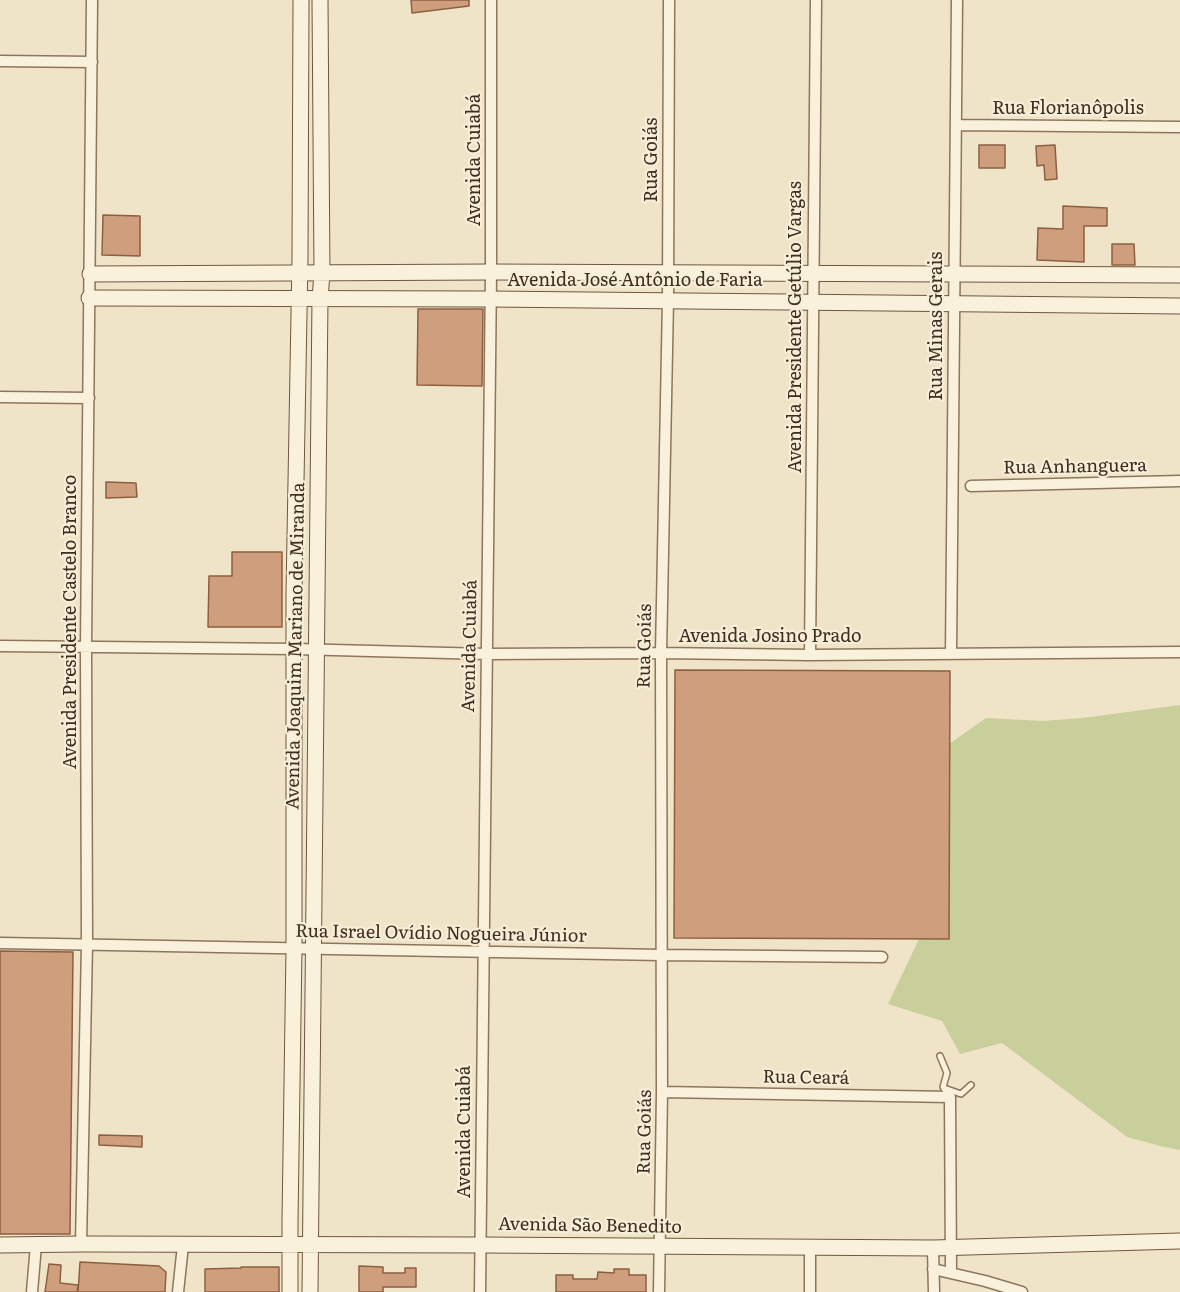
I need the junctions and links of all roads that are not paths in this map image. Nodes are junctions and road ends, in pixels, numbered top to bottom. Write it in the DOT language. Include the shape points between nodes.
graph roads {
  1 [pos="92,0"];
  2 [pos="302,0"];
  3 [pos="320,0"];
  4 [pos="491,0"];
  5 [pos="669,0"];
  6 [pos="816,0"];
  7 [pos="957,0"];
  8 [pos="0,61"];
  9 [pos="92,62"];
  10 [pos="956,125"];
  11 [pos="1180,127"];
  12 [pos="300,272"];
  13 [pos="491,272"];
  14 [pos="668,273"];
  15 [pos="954,273"];
  16 [pos="90,274"];
  17 [pos="322,274"];
  18 [pos="813,275"];
  19 [pos="1180,275"];
  20 [pos="90,297"];
  21 [pos="300,298"];
  22 [pos="320,298"];
  23 [pos="490,299"];
  24 [pos="668,300"];
  25 [pos="813,302"];
  26 [pos="954,304"];
  27 [pos="1180,306"];
  28 [pos="0,397"];
  29 [pos="88,398"];
  30 [pos="1180,481"];
  31 [pos="971,486"];
  32 [pos="317,529"];
  33 [pos="296,530"];
  34 [pos="0,646"];
  35 [pos="86,647"];
  36 [pos="295,649"];
  37 [pos="316,650"];
  38 [pos="1180,652"];
  39 [pos="661,653"];
  40 [pos="951,653"];
  41 [pos="487,654"];
  42 [pos="810,655"];
  43 [pos="0,943"];
  44 [pos="87,944"];
  45 [pos="294,948"];
  46 [pos="313,948"];
  47 [pos="483,951"];
  48 [pos="661,955"];
  49 [pos="882,957"];
  50 [pos="940,1056"];
  51 [pos="971,1085"];
  52 [pos="943,1087"];
  53 [pos="662,1092"];
  54 [pos="950,1097"];
  55 [pos="291,1107"];
  56 [pos="312,1107"];
  57 [pos="1180,1241"];
  58 [pos="81,1244"];
  59 [pos="0,1245"];
  60 [pos="36,1245"];
  61 [pos="183,1245"];
  62 [pos="290,1245"];
  63 [pos="311,1245"];
  64 [pos="481,1245"];
  65 [pos="660,1246"];
  66 [pos="810,1248"];
  67 [pos="933,1248"];
  68 [pos="951,1248"];
  69 [pos="933,1269"];
  70 [pos="951,1273"];
  71 [pos="32,1292"];
  72 [pos="178,1292"];
  73 [pos="290,1292"];
  74 [pos="310,1292"];
  75 [pos="480,1292"];
  76 [pos="659,1292"];
  77 [pos="810,1292"];
  78 [pos="934,1292"];
  79 [pos="1023,1292"];
  1 -- 9 [label="street, Avenida Presidente Castelo Branco"];
  2 -- 12 [label="street, Avenida Joaquim Mariano de Miranda"];
  3 -- 17 [label="street, Avenida Joaquim Mariano de Miranda"];
  4 -- 13 [label="street, Avenida Cuiabá"];
  5 -- 14 [label="street, Rua Goiás"];
  6 -- 18 [label="street, Avenida Presidente Getúlio Vargas"];
  7 -- 10 [label="street, Rua Minas Gerais"];
  8 -- 9 [label="street"];
  9 -- 16 [label="street, Avenida Presidente Castelo Branco"];
  10 -- 11 [label="street, Rua Florianôpolis"];
  10 -- 15 [label="street, Rua Minas Gerais"];
  12 -- 16 [label="street, Avenida José Antônio de Faria"];
  12 -- 17 [label="street, Avenida José Antônio de Faria"];
  12 -- 21 [label="street, Avenida Joaquim Mariano de Miranda"];
  13 -- 14 [label="street, Avenida José Antônio de Faria"];
  13 -- 17 [label="street, Avenida José Antônio de Faria"];
  13 -- 23 [label="street, Avenida Cuiabá"];
  14 -- 18 [label="street, Avenida José Antônio de Faria"];
  14 -- 24 [label="street, Rua Goiás"];
  15 -- 18 [label="street, Avenida José Antônio de Faria"];
  15 -- 19 [label="street, Avenida José Antônio de Faria"];
  15 -- 26 [label="street, Rua Minas Gerais"];
  16 -- 20 [label="street, Avenida Presidente Castelo Branco"];
  17 -- 22 [label="street, Avenida Joaquim Mariano de Miranda"];
  18 -- 25 [label="street, Avenida Presidente Getúlio Vargas"];
  20 -- 21 [label="street, Avenida José Antônio de Faria"];
  20 -- 29 [label="street, Avenida Presidente Castelo Branco"];
  21 -- 22 [label="street, Avenida José Antônio de Faria"];
  21 -- 33 [label="street, Avenida Joaquim Mariano de Miranda"];
  22 -- 23 [label="street, Avenida José Antônio de Faria"];
  22 -- 32 [label="street, Avenida Joaquim Mariano de Miranda"];
  23 -- 24 [label="street, Avenida José Antônio de Faria"];
  23 -- 41 [label="street, Avenida Cuiabá"];
  24 -- 25 [label="street, Avenida José Antônio de Faria"];
  24 -- 39 [label="street, Rua Goiás"];
  25 -- 26 [label="street, Avenida José Antônio de Faria"];
  25 -- 42 [label="street, Avenida Presidente Getúlio Vargas"];
  26 -- 27 [label="street, Avenida José Antônio de Faria"];
  26 -- 40 [label="street, Rua Minas Gerais"];
  28 -- 29 [label="street"];
  29 -- 35 [label="street, Avenida Presidente Castelo Branco"];
  30 -- 31 [label="street, Rua Anhanguera"];
  32 -- 33 [label="street"];
  32 -- 37 [label="street, Avenida Joaquim Mariano de Miranda"];
  33 -- 36 [label="street, Avenida Joaquim Mariano de Miranda"];
  34 -- 35 [label="street, Avenida Josino Prado"];
  35 -- 36 [label="street, Avenida Josino Prado"];
  35 -- 44 [label="street, Avenida Presidente Castelo Branco"];
  36 -- 37 [label="street, Avenida Josino Prado"];
  36 -- 45 [label="street, Avenida Joaquim Mariano de Miranda"];
  37 -- 41 [label="street, Avenida Josino Prado"];
  37 -- 46 [label="street, Avenida Joaquim Mariano de Miranda"];
  38 -- 40 [label="street, Avenida Josino Prado"];
  39 -- 41 [label="street, Avenida Josino Prado"];
  39 -- 42 [label="street, Avenida Josino Prado"];
  39 -- 48 [label="street, Rua Goiás"];
  40 -- 42 [label="street, Avenida Josino Prado"];
  41 -- 47 [label="street, Avenida Cuiabá"];
  43 -- 44 [label="street, Rua Israel Ovídio Nogueira Júnior"];
  44 -- 45 [label="street, Rua Israel Ovídio Nogueira Júnior"];
  44 -- 58 [label="street, Avenida Presidente Castelo Branco"];
  45 -- 46 [label="street, Rua Israel Ovídio Nogueira Júnior"];
  45 -- 55 [label="street, Avenida Joaquim Mariano de Miranda"];
  46 -- 47 [label="street, Rua Israel Ovídio Nogueira Júnior"];
  46 -- 56 [label="street, Avenida Joaquim Mariano de Miranda"];
  47 -- 48 [label="street, Rua Israel Ovídio Nogueira Júnior"];
  47 -- 64 [label="street, Avenida Cuiabá"];
  48 -- 49 [label="street, Rua Israel Ovídio Nogueira Júnior"];
  48 -- 53 [label="street, Rua Goiás"];
  50 -- 52 [label="lane" via="947,1073"];
  51 -- 52 [label="lane" via="961,1094"];
  52 -- 54 [label="lane"];
  53 -- 54 [label="street, Rua Ceará"];
  53 -- 65 [label="street, Rua Goiás"];
  54 -- 68 [label="street"];
  55 -- 56 [label="street"];
  55 -- 62 [label="street, Avenida Joaquim Mariano de Miranda"];
  56 -- 63 [label="street, Avenida Joaquim Mariano de Miranda"];
  57 -- 68 [label="street, Avenida São Benedito"];
  58 -- 60 [label="street, Avenida São Benedito"];
  58 -- 61 [label="street, Avenida São Benedito"];
  59 -- 60 [label="street, Avenida São Benedito"];
  60 -- 71 [label="street"];
  61 -- 62 [label="street, Avenida São Benedito"];
  61 -- 72 [label="street"];
  62 -- 63 [label="street, Avenida São Benedito"];
  62 -- 73 [label="street, Avenida Joaquim Mariano de Miranda"];
  63 -- 64 [label="street, Avenida São Benedito"];
  63 -- 74 [label="street, Avenida Joaquim Mariano de Miranda"];
  64 -- 65 [label="street, Avenida São Benedito"];
  64 -- 75 [label="street, Avenida Cuiabá"];
  65 -- 66 [label="street, Avenida São Benedito"];
  65 -- 76 [label="street, Rua Goiás"];
  66 -- 67 [label="street, Avenida São Benedito"];
  66 -- 77 [label="street"];
  67 -- 68 [label="street, Avenida São Benedito"];
  67 -- 69 [label="street"];
  68 -- 70 [label="street"];
  69 -- 70 [label="street"];
  69 -- 78 [label="street"];
  70 -- 79 [label="street"];
}
